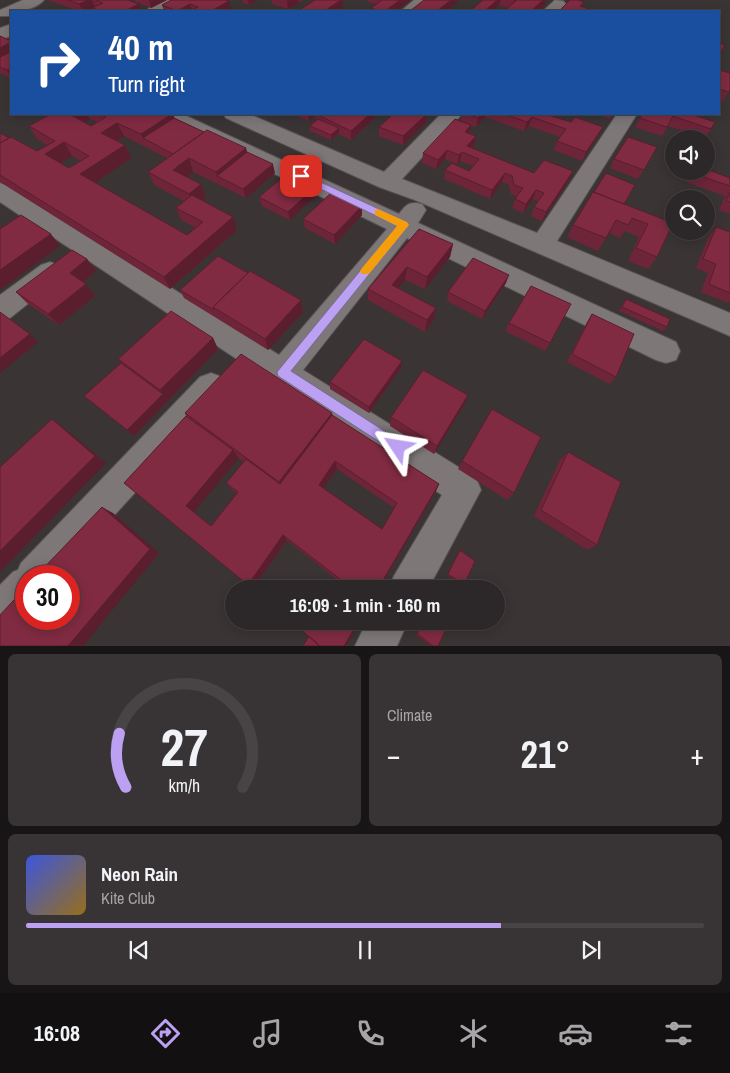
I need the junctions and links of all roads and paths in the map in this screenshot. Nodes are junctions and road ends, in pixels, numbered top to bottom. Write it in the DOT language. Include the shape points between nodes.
graph roads {
  1 [pos="36,0"];
  2 [pos="177,0"];
  3 [pos="424,0"];
  4 [pos="13,10"];
  5 [pos="157,10"];
  6 [pos="410,10"];
  7 [pos="238,115"];
  8 [pos="451,115"];
  9 [pos="626,115"];
  10 [pos="179,116"];
  11 [pos="267,120"];
  12 [pos="387,182"];
  13 [pos="0,191"];
  14 [pos="423,195"];
  15 [pos="404,225"];
  16 [pos="85,246"];
  17 [pos="541,246"];
  18 [pos="0,310"];
  19 [pos="730,325"];
  20 [pos="247,349"];
  21 [pos="666,351"];
  22 [pos="283,372"];
  23 [pos="44,565"];
  24 [pos="412,580"];
  25 [pos="15,597"];
  26 [pos="0,613"];
  27 [pos="384,630"];
  28 [pos="375,646"];
  1 -- 4 [label="street"];
  2 -- 5 [label="street"];
  3 -- 6 [label="street"];
  7 -- 11 [label="street"];
  8 -- 12 [label="street"];
  9 -- 17 [label="street"];
  10 -- 15 [label="street"];
  11 -- 12 [label="street"];
  12 -- 14 [label="street"];
  13 -- 16 [label="street"];
  14 -- 15 [label="street"];
  14 -- 17 [label="street"];
  15 -- 21 [label="street"];
  15 -- 22 [label="street"];
  16 -- 18 [label="street"];
  16 -- 20 [label="street"];
  17 -- 19 [label="street"];
  20 -- 22 [label="street"];
  20 -- 23 [label="street"];
  22 -- 24 [label="street" via="464,490"];
  25 -- 26 [label="street"];
  27 -- 28 [label="street"];
}
